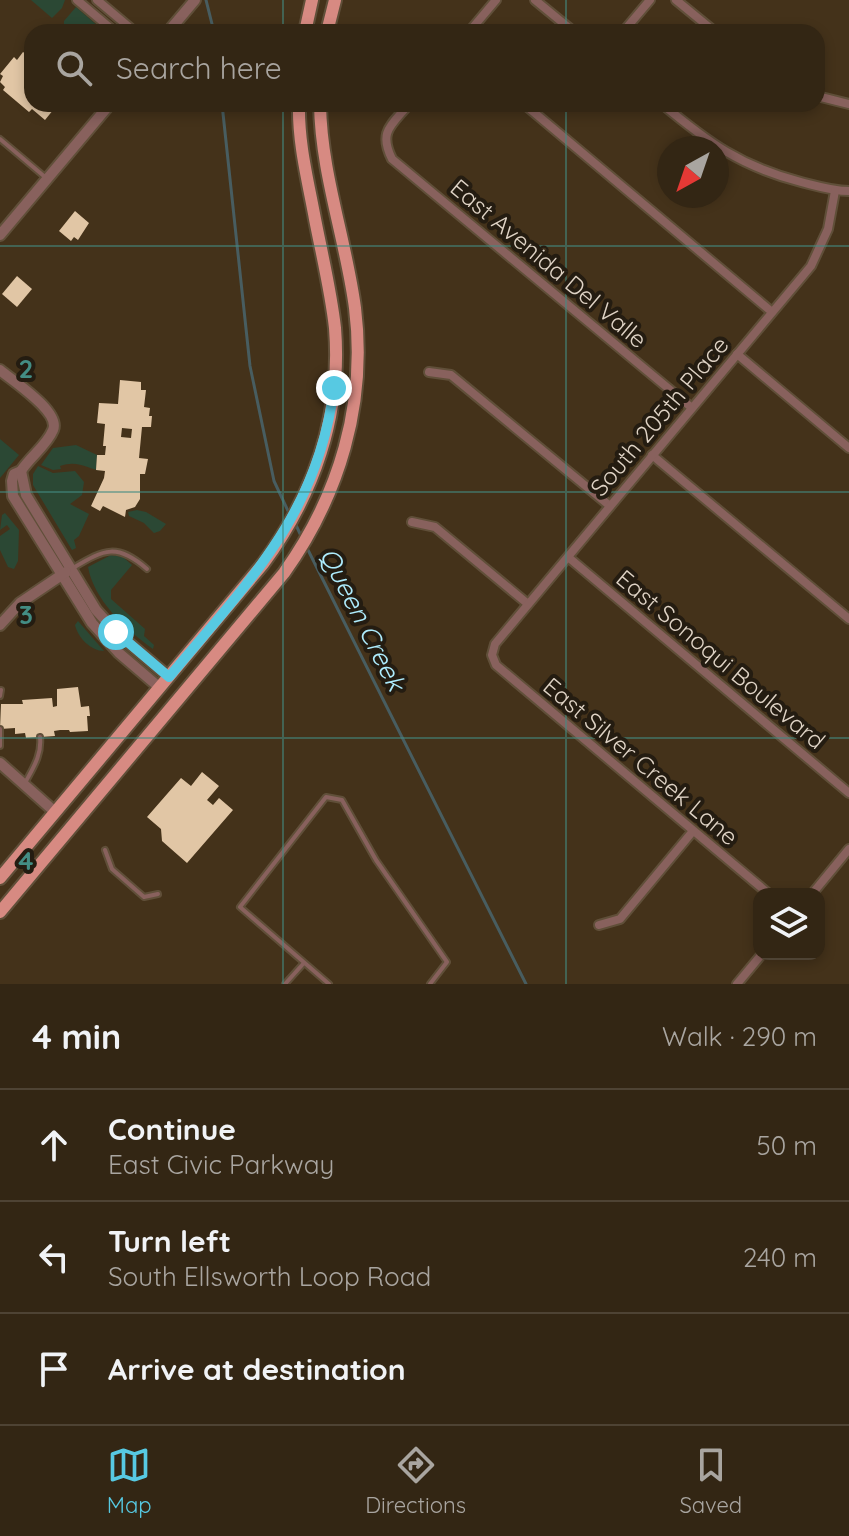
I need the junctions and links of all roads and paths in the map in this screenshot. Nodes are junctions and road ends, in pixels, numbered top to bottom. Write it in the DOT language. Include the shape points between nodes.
graph roads {
  1 [pos="77,0"];
  2 [pos="97,0"];
  3 [pos="195,0"];
  4 [pos="312,0"];
  5 [pos="335,0"];
  6 [pos="496,0"];
  7 [pos="535,0"];
  8 [pos="650,0"];
  9 [pos="676,0"];
  10 [pos="106,24"];
  11 [pos="126,24"];
  12 [pos="175,24"];
  13 [pos="307,24"];
  14 [pos="329,24"];
  15 [pos="476,24"];
  16 [pos="564,24"];
  17 [pos="630,24"];
  18 [pos="705,24"];
  19 [pos="825,98"];
  20 [pos="849,104"];
  21 [pos="103,112"];
  22 [pos="300,112"];
  23 [pos="321,112"];
  24 [pos="402,112"];
  25 [pos="534,112"];
  26 [pos="672,112"];
  27 [pos="0,139"];
  28 [pos="47,179"];
  29 [pos="835,191"];
  30 [pos="849,191"];
  31 [pos="0,235"];
  32 [pos="772,312"];
  33 [pos="737,354"];
  34 [pos="0,370"];
  35 [pos="429,372"];
  36 [pos="692,408"];
  37 [pos="849,448"];
  38 [pos="652,455"];
  39 [pos="610,506"];
  40 [pos="412,522"];
  41 [pos="568,557"];
  42 [pos="147,569"];
  43 [pos="66,572"];
  44 [pos="528,604"];
  45 [pos="849,619"];
  46 [pos="0,625"];
  47 [pos="492,655"];
  48 [pos="169,677"];
  49 [pos="160,688"];
  50 [pos="0,729"];
  51 [pos="40,737"];
  52 [pos="0,746"];
  53 [pos="0,763"];
  54 [pos="24,784"];
  55 [pos="849,793"];
  56 [pos="55,812"];
  57 [pos="74,824"];
  58 [pos="693,831"];
  59 [pos="849,849"];
  60 [pos="105,850"];
  61 [pos="0,878"];
  62 [pos="762,888"];
  63 [pos="817,888"];
  64 [pos="158,894"];
  65 [pos="0,912"];
  66 [pos="599,925"];
  67 [pos="757,960"];
  68 [pos="303,964"];
  69 [pos="285,984"];
  70 [pos="329,984"];
  71 [pos="430,984"];
  72 [pos="737,984"];
  1 -- 10 [label="street"];
  2 -- 11 [label="street"];
  3 -- 12 [label="street"];
  4 -- 13 [label="main road"];
  5 -- 14 [label="main road"];
  6 -- 15 [label="street"];
  7 -- 16 [label="street"];
  8 -- 17 [label="street"];
  9 -- 18 [label="street"];
  19 -- 20 [label="street"];
  21 -- 28 [label="street"];
  22 -- 48 [label="main road" via="335,332 333,397 319,461 295,515 263,564"];
  23 -- 57 [label="main road" via="355,307 357,347 351,424 331,490 306,540 274,585"];
  24 -- 36 [label="street, East Avenida Del Valle" via="386,132 392,159"];
  25 -- 32 [label="street"];
  26 -- 29 [label="street" via="738,160"];
  27 -- 28 [label="lane"];
  28 -- 31 [label="street"];
  29 -- 30 [label="street"];
  29 -- 32 [label="street, South 205th Place" via="828,229 811,266"];
  32 -- 33 [label="street, South 205th Place"];
  33 -- 36 [label="street, South 205th Place"];
  33 -- 37 [label="street"];
  34 -- 43 [label="street" via="54,417 52,433 14,474 13,496"];
  35 -- 39 [label="street" via="451,375"];
  36 -- 38 [label="street, South 205th Place"];
  38 -- 39 [label="street, South 205th Place"];
  38 -- 45 [label="street"];
  39 -- 41 [label="street, South 205th Place"];
  40 -- 44 [label="street" via="435,527"];
  41 -- 44 [label="street, South 205th Place"];
  41 -- 55 [label="street, East Sonoqui Boulevard"];
  42 -- 43 [label="lane" via="114,550"];
  43 -- 46 [label="street" via="20,603"];
  43 -- 48 [label="street" via="106,622"];
  43 -- 49 [label="street" via="85,615"];
  44 -- 47 [label="street, South 205th Place"];
  47 -- 58 [label="street, East Silver Creek Lane" via="496,665"];
  48 -- 49 [label="main road"];
  49 -- 56 [label="main road"];
  50 -- 52 [label="lane"];
  51 -- 54 [label="lane" via="37,761"];
  53 -- 54 [label="street"];
  54 -- 56 [label="street"];
  56 -- 57 [label="main road"];
  56 -- 61 [label="main road"];
  57 -- 65 [label="main road"];
  58 -- 62 [label="street, East Silver Creek Lane"];
  58 -- 66 [label="street" via="620,919"];
  59 -- 63 [label="street"];
  60 -- 64 [label="lane" via="112,869 144,897"];
  67 -- 72 [label="street"];
  68 -- 69 [label="lane"];
  68 -- 70 [label="lane"];
  68 -- 71 [label="lane" via="240,907 326,797 342,800 376,860 447,962"];
}
